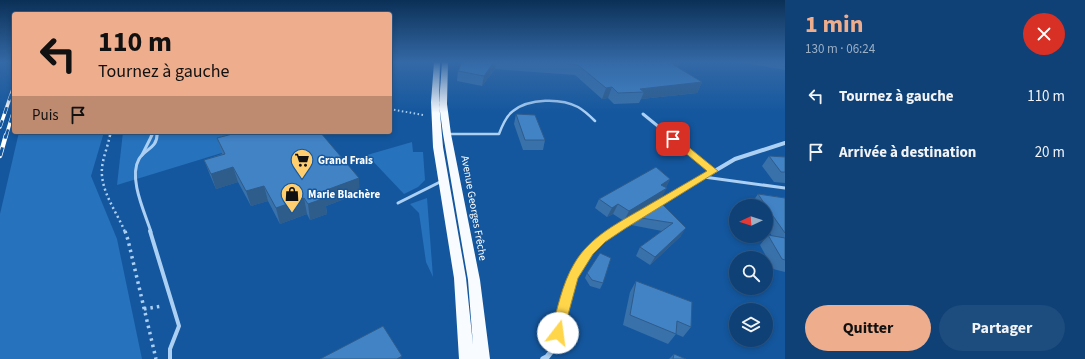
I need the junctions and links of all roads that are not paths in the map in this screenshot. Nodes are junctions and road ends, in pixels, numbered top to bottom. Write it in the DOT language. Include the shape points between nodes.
graph roads {
  1 [pos="436,79"];
  2 [pos="445,79"];
  3 [pos="643,114"];
  4 [pos="595,121"];
  5 [pos="152,134"];
  6 [pos="157,134"];
  7 [pos="447,134"];
  8 [pos="785,142"];
  9 [pos="141,157"];
  10 [pos="713,171"];
  11 [pos="704,177"];
  12 [pos="444,180"];
  13 [pos="785,188"];
  14 [pos="398,203"];
  15 [pos="650,210"];
  16 [pos="643,214"];
  17 [pos="170,359"];
  18 [pos="467,359"];
  19 [pos="482,359"];
  20 [pos="543,359"];
  1 -- 12 [label="main road" via="435,118"];
  2 -- 7 [label="main road, Avenue Georges Frêche"];
  3 -- 10 [label="street"];
  4 -- 7 [label="lane" via="577,107 556,100 535,102 514,109 499,134"];
  5 -- 9 [label="lane"];
  6 -- 9 [label="lane" via="155,146"];
  7 -- 19 [label="main road, Avenue Georges Frêche" via="474,280"];
  8 -- 10 [label="street" via="735,159"];
  9 -- 17 [label="lane" via="136,168 135,180 179,326 170,349"];
  10 -- 11 [label="street"];
  11 -- 13 [label="lane"];
  11 -- 15 [label="street"];
  12 -- 14 [label="lane"];
  12 -- 18 [label="main road" via="460,278"];
  16 -- 20 [label="street" via="602,240 578,266 572,278 554,348"];
}
